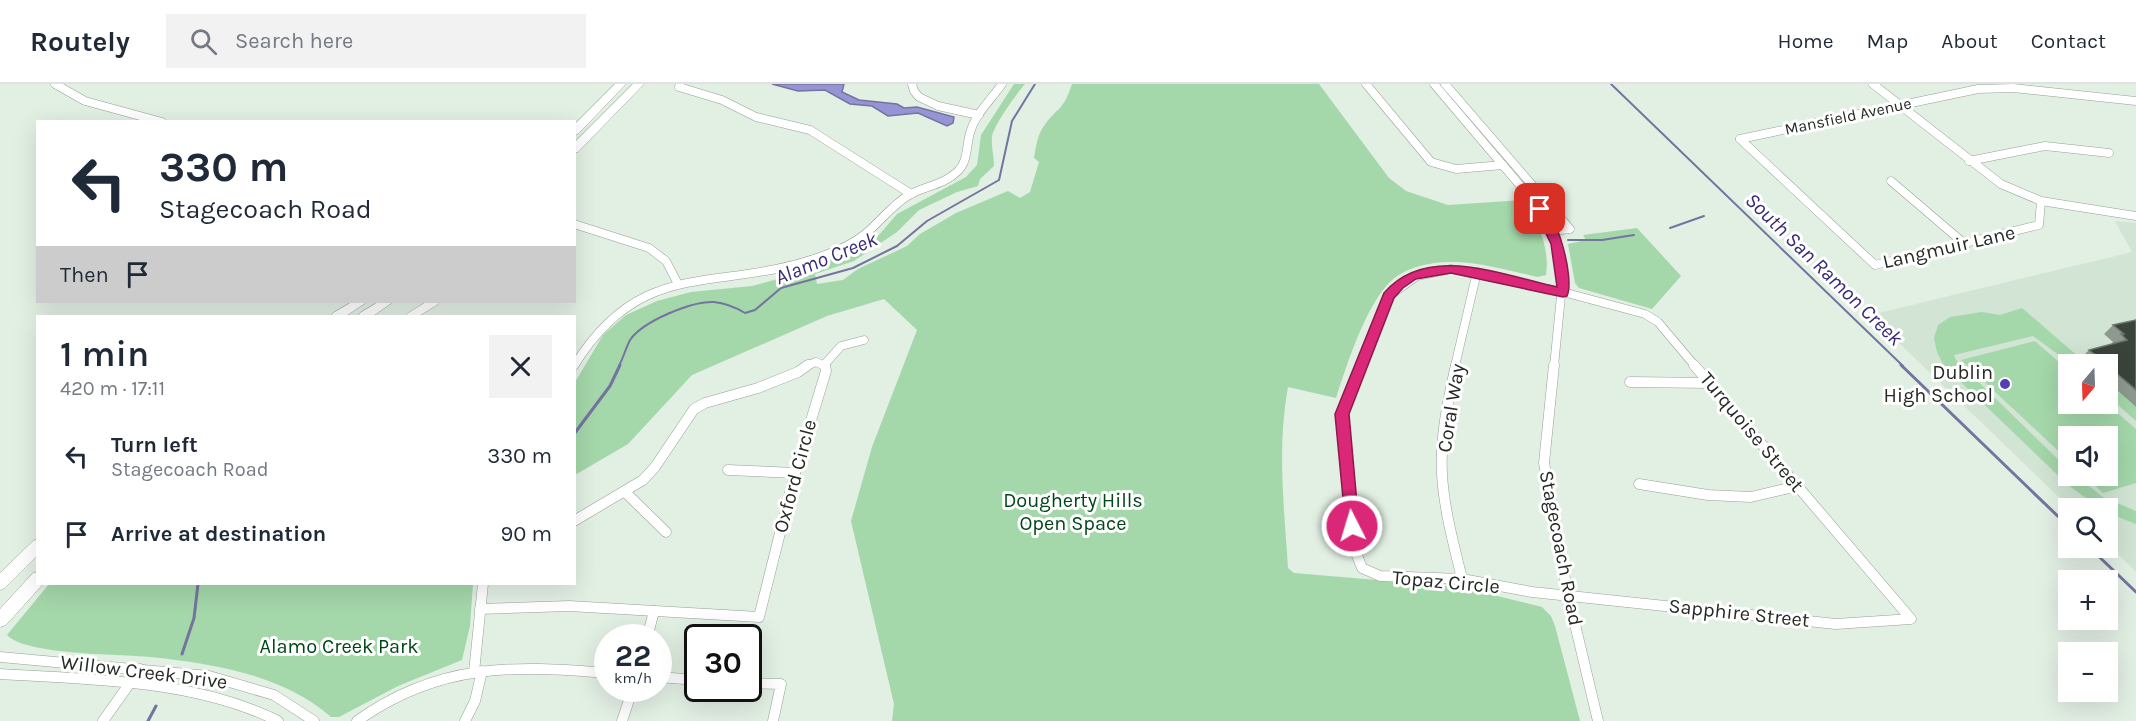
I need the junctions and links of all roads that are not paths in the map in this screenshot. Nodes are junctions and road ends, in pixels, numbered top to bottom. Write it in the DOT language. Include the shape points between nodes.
graph roads {
  1 [pos="55,84"];
  2 [pos="621,84"];
  3 [pos="639,84"];
  4 [pos="680,84"];
  5 [pos="912,84"];
  6 [pos="1002,84"];
  7 [pos="1366,84"];
  8 [pos="1434,84"];
  9 [pos="1873,84"];
  10 [pos="1974,86"];
  11 [pos="1448,87"];
  12 [pos="1441,92"];
  13 [pos="2136,101"];
  14 [pos="1900,105"];
  15 [pos="979,115"];
  16 [pos="155,120"];
  17 [pos="576,130"];
  18 [pos="1740,139"];
  19 [pos="1497,144"];
  20 [pos="1488,147"];
  21 [pos="576,148"];
  22 [pos="2109,153"];
  23 [pos="1969,161"];
  24 [pos="1503,165"];
  25 [pos="1891,181"];
  26 [pos="911,194"];
  27 [pos="2042,201"];
  28 [pos="2136,216"];
  29 [pos="576,225"];
  30 [pos="1552,231"];
  31 [pos="1966,245"];
  32 [pos="1477,272"];
  33 [pos="678,284"];
  34 [pos="1563,292"];
  35 [pos="359,303"];
  36 [pos="385,303"];
  37 [pos="432,303"];
  38 [pos="339,315"];
  39 [pos="366,315"];
  40 [pos="413,315"];
  41 [pos="864,340"];
  42 [pos="576,363"];
  43 [pos="825,364"];
  44 [pos="1630,382"];
  45 [pos="1710,383"];
  46 [pos="728,470"];
  47 [pos="795,473"];
  48 [pos="1639,484"];
  49 [pos="1798,486"];
  50 [pos="625,492"];
  51 [pos="576,520"];
  52 [pos="666,532"];
  53 [pos="36,547"];
  54 [pos="1462,579"];
  55 [pos="36,580"];
  56 [pos="0,583"];
  57 [pos="483,585"];
  58 [pos="1568,595"];
  59 [pos="480,609"];
  60 [pos="654,611"];
  61 [pos="1911,619"];
  62 [pos="0,620"];
  63 [pos="651,624"];
  64 [pos="0,657"];
  65 [pos="140,669"];
  66 [pos="478,672"];
  67 [pos="594,672"];
  68 [pos="0,674"];
  69 [pos="762,683"];
  70 [pos="129,685"];
  71 [pos="628,702"];
  72 [pos="104,721"];
  73 [pos="278,721"];
  74 [pos="314,721"];
  75 [pos="357,721"];
  76 [pos="465,721"];
  77 [pos="622,721"];
  78 [pos="773,721"];
  79 [pos="1598,721"];
  1 -- 16 [label="street" via="85,101"];
  2 -- 17 [label="main road"];
  3 -- 21 [label="main road"];
  4 -- 26 [label="street" via="686,91 722,100 756,117 810,130"];
  5 -- 15 [label="street" via="912,91 926,102"];
  6 -- 15 [label="street"];
  7 -- 24 [label="street" via="1431,162 1456,169"];
  8 -- 12 [label="street, Stagecoach Road"];
  9 -- 14 [label="street"];
  10 -- 13 [label="street, Mansfield Avenue"];
  10 -- 14 [label="street, Mansfield Avenue"];
  11 -- 12 [label="street"];
  11 -- 19 [label="street"];
  12 -- 20 [label="street, Stagecoach Road"];
  14 -- 18 [label="street, Mansfield Avenue"];
  14 -- 23 [label="street"];
  15 -- 26 [label="street" via="970,132 968,157 960,169 935,186"];
  18 -- 31 [label="street, Langmuir Lane" via="1875,265"];
  19 -- 20 [label="street"];
  19 -- 30 [label="street" via="1570,229"];
  20 -- 24 [label="street, Stagecoach Road"];
  22 -- 23 [label="street" via="2045,146"];
  23 -- 27 [label="street" via="2001,184"];
  24 -- 30 [label="street, Stagecoach Road" via="1540,209"];
  25 -- 31 [label="street"];
  26 -- 33 [label="street" via="893,206 868,234 847,246 755,274"];
  27 -- 28 [label="street"];
  27 -- 31 [label="street, Langmuir Lane" via="2039,225"];
  29 -- 33 [label="street" via="649,248 666,261"];
  30 -- 34 [label="street, Stagecoach Road" via="1561,260"];
  32 -- 34 [label="street, Topaz Circle"];
  32 -- 54 [label="street, Coral Way" via="1444,428 1442,461 1443,493"];
  32 -- 54 [label="street, Topaz Circle" via="1431,270 1413,275 1399,285 1389,296 1342,414 1354,548 1362,568 1380,576"];
  33 -- 42 [label="street" via="630,303 609,318"];
  34 -- 45 [label="street, Turquoise Street" via="1645,314 1667,331"];
  34 -- 58 [label="street, Stagecoach Road" via="1544,463"];
  35 -- 38 [label="main road"];
  36 -- 39 [label="main road"];
  37 -- 40 [label="street"];
  41 -- 43 [label="street" via="844,342 833,350"];
  43 -- 47 [label="street, Oxford Circle"];
  43 -- 50 [label="street" via="807,365 758,388 694,409 655,467"];
  44 -- 45 [label="street"];
  45 -- 49 [label="street, Turquoise Street"];
  46 -- 47 [label="street"];
  47 -- 60 [label="street, Oxford Circle" via="759,617"];
  48 -- 49 [label="street" via="1708,495 1750,496"];
  49 -- 61 [label="street, Turquoise Street"];
  50 -- 51 [label="street"];
  50 -- 52 [label="street"];
  53 -- 56 [label="main road"];
  54 -- 58 [label="street, Topaz Circle"];
  55 -- 62 [label="main road"];
  57 -- 59 [label="street"];
  58 -- 61 [label="street, Sapphire Street" via="1836,624"];
  58 -- 79 [label="street, Stagecoach Road"];
  59 -- 60 [label="street, Oxford Circle" via="569,606"];
  59 -- 66 [label="street"];
  60 -- 63 [label="street"];
  64 -- 65 [label="street, Willow Creek Drive"];
  65 -- 70 [label="street"];
  65 -- 74 [label="street, Willow Creek Drive" via="209,676 241,684 273,695"];
  66 -- 67 [label="street" via="529,667"];
  66 -- 75 [label="street" via="438,679"];
  66 -- 76 [label="street" via="475,701"];
  68 -- 70 [label="street, Willow Creek Drive"];
  69 -- 78 [label="street" via="781,684"];
  70 -- 72 [label="street"];
  70 -- 73 [label="street, Willow Creek Drive" via="226,700 260,709"];
  71 -- 77 [label="street"];
}
